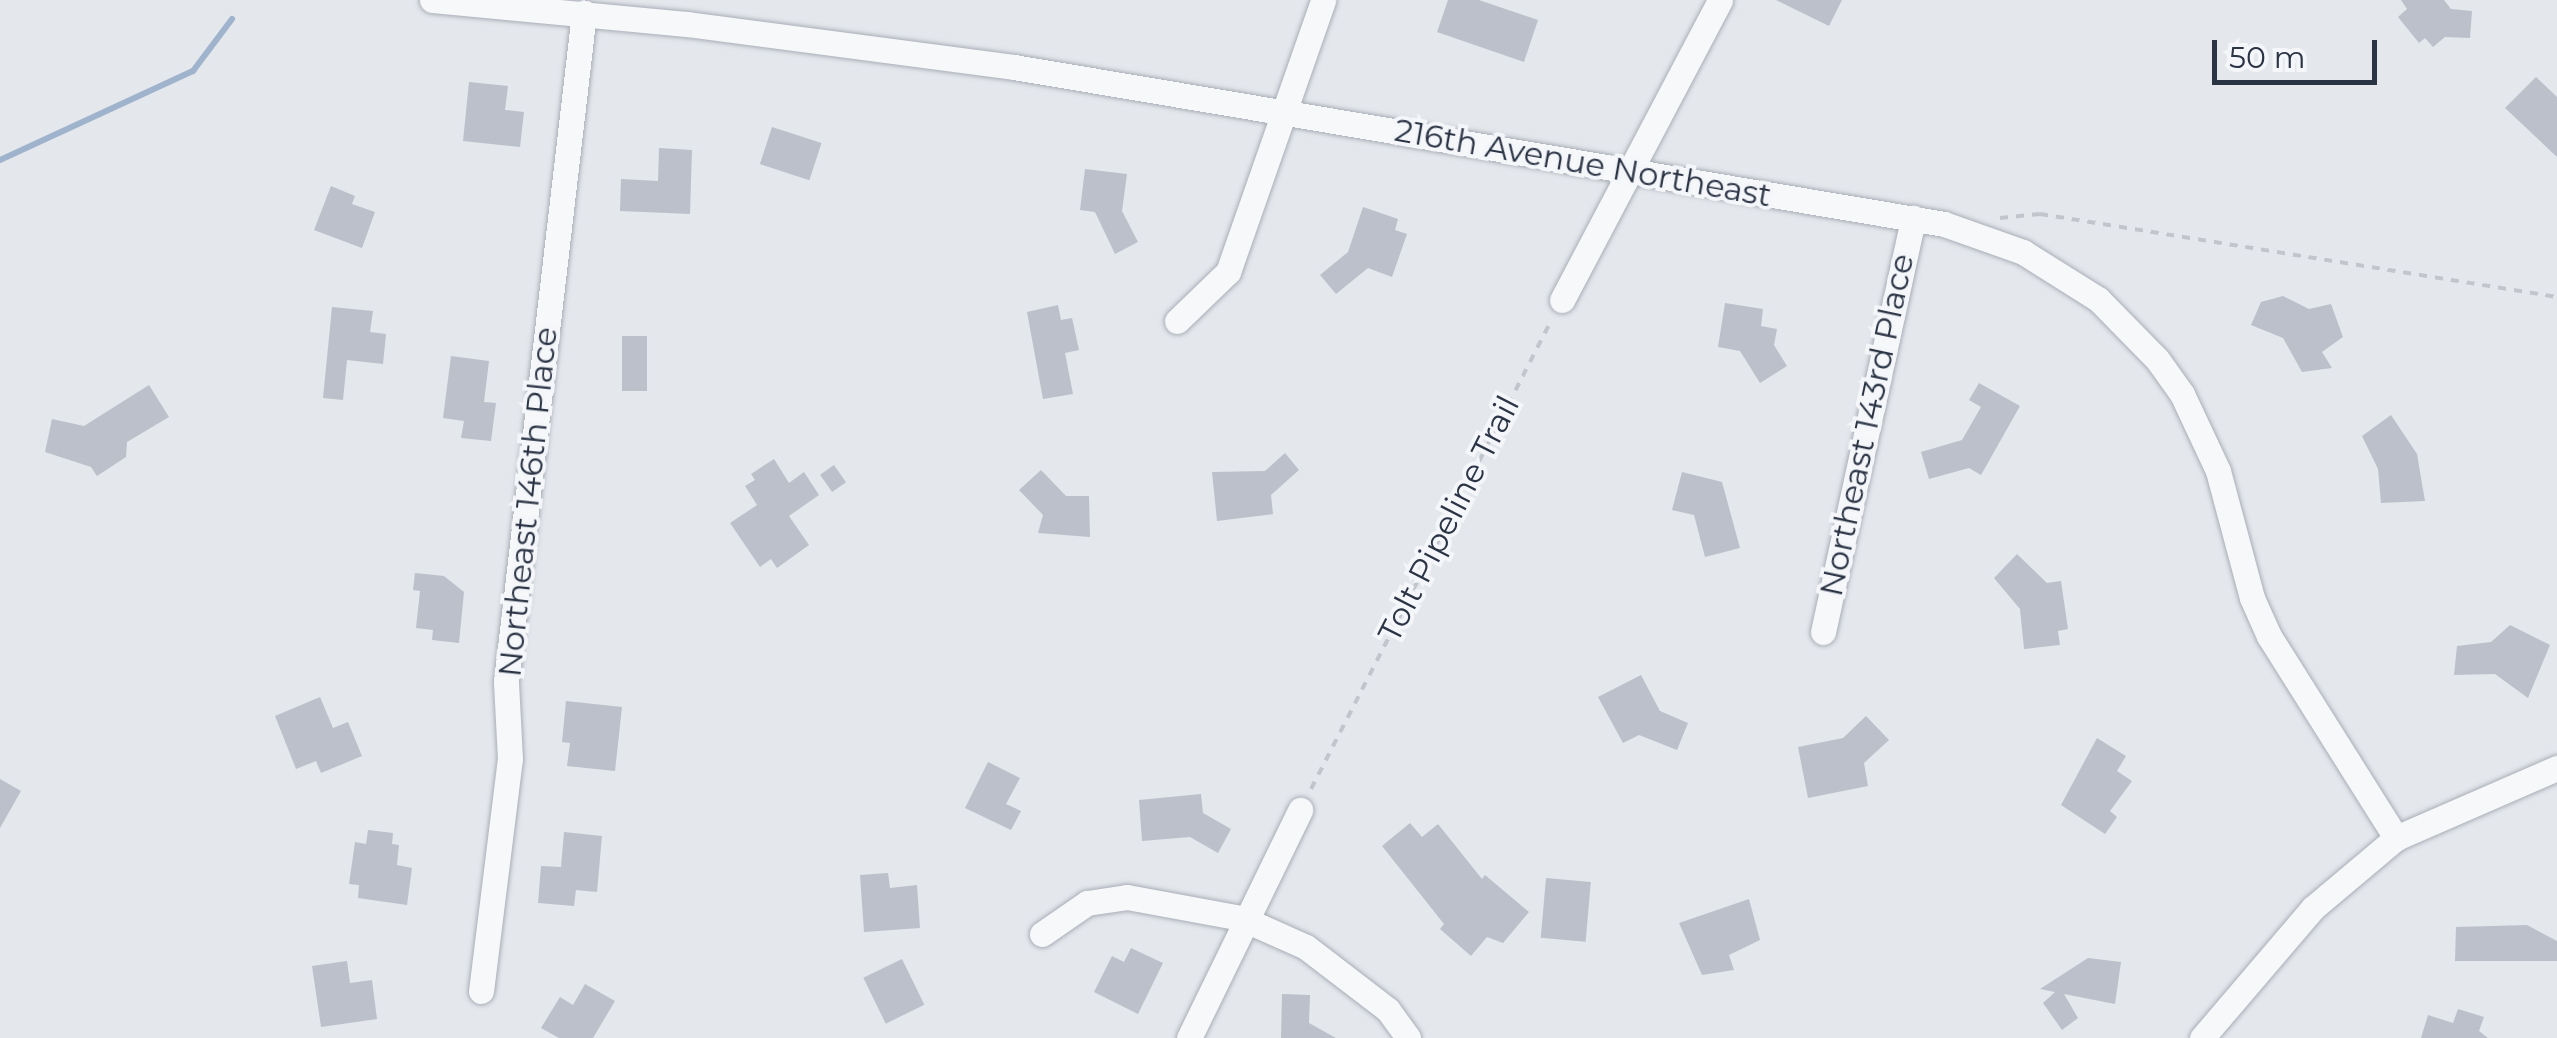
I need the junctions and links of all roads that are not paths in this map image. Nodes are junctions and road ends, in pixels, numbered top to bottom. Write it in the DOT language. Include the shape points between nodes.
graph roads {
  1 [pos="432,0"];
  2 [pos="1323,0"];
  3 [pos="1720,0"];
  4 [pos="584,13"];
  5 [pos="1284,112"];
  6 [pos="1631,171"];
  7 [pos="1913,218"];
  8 [pos="1562,300"];
  9 [pos="1177,320"];
  10 [pos="1823,632"];
  11 [pos="2557,768"];
  12 [pos="1300,810"];
  13 [pos="2396,838"];
  14 [pos="1247,920"];
  15 [pos="1042,934"];
  16 [pos="481,991"];
  17 [pos="1189,1038"];
  18 [pos="1408,1038"];
  19 [pos="2202,1038"];
  1 -- 4 [label="street, 216th Avenue Northeast"];
  2 -- 5 [label="street"];
  3 -- 6 [label="street"];
  4 -- 5 [label="street, 216th Avenue Northeast" via="918,52"];
  4 -- 16 [label="street, Northeast 146th Place" via="506,682 510,759"];
  5 -- 6 [label="street, 216th Avenue Northeast"];
  5 -- 9 [label="street" via="1228,272"];
  6 -- 7 [label="street, 216th Avenue Northeast"];
  6 -- 8 [label="street"];
  7 -- 10 [label="street, Northeast 143rd Place"];
  7 -- 13 [label="street, 216th Avenue Northeast" via="2023,252 2098,300 2157,359 2182,394 2218,471 2252,598 2269,636"];
  11 -- 13 [label="street"];
  12 -- 14 [label="street"];
  13 -- 19 [label="street" via="2312,908"];
  14 -- 15 [label="street" via="1127,897 1088,904"];
  14 -- 17 [label="street"];
  14 -- 18 [label="street" via="1306,947 1388,1010"];
}
